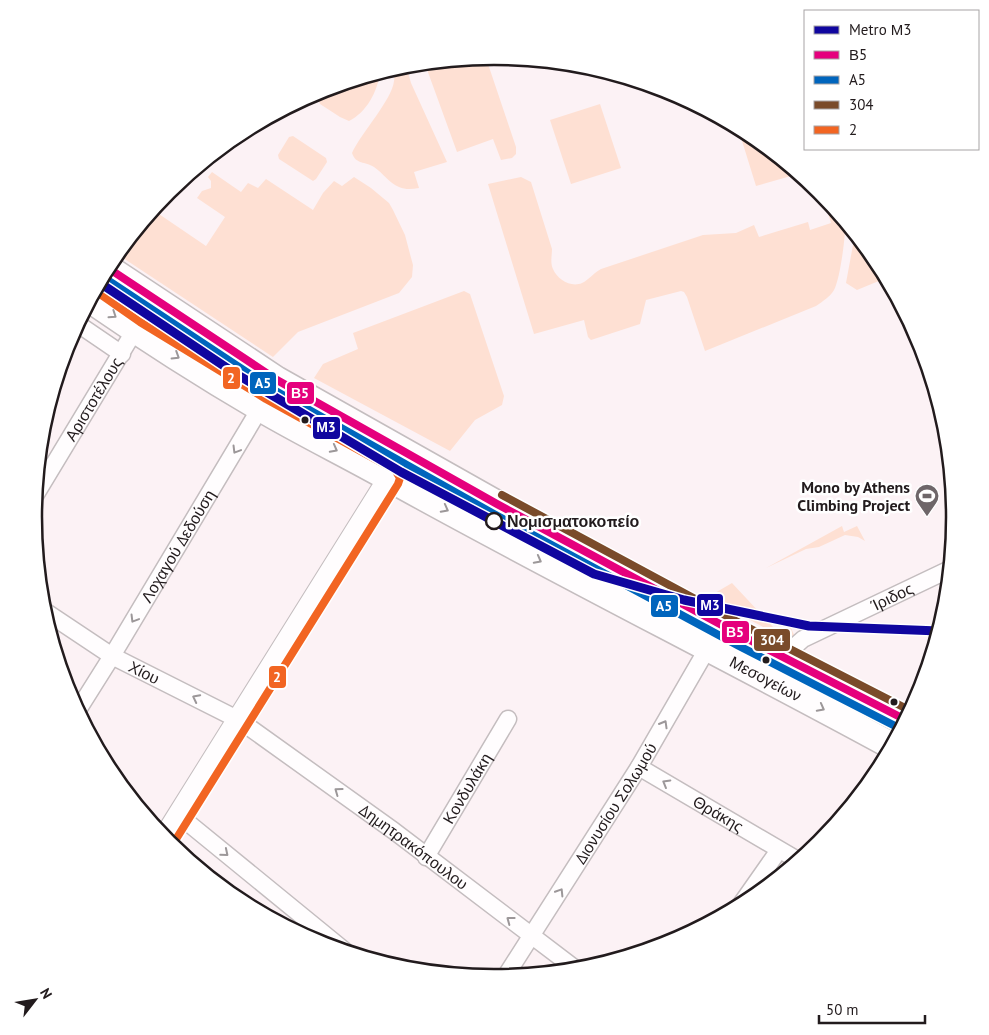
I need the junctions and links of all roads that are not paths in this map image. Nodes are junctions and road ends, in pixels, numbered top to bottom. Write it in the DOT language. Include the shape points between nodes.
graph roads {
  1 [pos="115,273"];
  2 [pos="96,304"];
  3 [pos="84,328"];
  4 [pos="135,330"];
  5 [pos="122,354"];
  6 [pos="277,380"];
  7 [pos="261,408"];
  8 [pos="46,462"];
  9 [pos="423,462"];
  10 [pos="395,482"];
  11 [pos="943,573"];
  12 [pos="54,617"];
  13 [pos="721,625"];
  14 [pos="709,648"];
  15 [pos="112,656"];
  16 [pos="788,660"];
  17 [pos="83,703"];
  18 [pos="900,717"];
  19 [pos="508,719"];
  20 [pos="244,723"];
  21 [pos="886,743"];
  22 [pos="639,767"];
  23 [pos="187,822"];
  24 [pos="170,832"];
  25 [pos="177,839"];
  26 [pos="779,850"];
  27 [pos="426,856"];
  28 [pos="792,857"];
  29 [pos="752,889"];
  30 [pos="531,937"];
  31 [pos="329,938"];
  32 [pos="568,964"];
  33 [pos="510,969"];
  1 -- 6 [label="main road, Μεσογείων"];
  2 -- 4 [label="main road, Μεσογείων, one-way"];
  3 -- 5 [label="street"];
  4 -- 5 [label="street, Αριστοτέλους"];
  4 -- 7 [label="main road, Μεσογείων, one-way"];
  5 -- 8 [label="street, Αριστοτέλους"];
  6 -- 7 [label="street, Λοχαγού Δεδούση"];
  6 -- 9 [label="main road, Μεσογείων"];
  7 -- 10 [label="main road, Μεσογείων, one-way"];
  7 -- 15 [label="street, Λοχαγού Δεδούση, one-way"];
  9 -- 10 [label="street"];
  9 -- 13 [label="main road, Μεσογείων"];
  10 -- 14 [label="main road, Μεσογείων, one-way"];
  10 -- 20 [label="street"];
  11 -- 16 [label="street, Ίριδος" via="803,639 794,647"];
  12 -- 15 [label="street, Χίου"];
  13 -- 14 [label="street, Διονυσίου Σολωμού"];
  13 -- 16 [label="main road, Μεσογείων"];
  14 -- 21 [label="main road, Μεσογείων, one-way"];
  22 -- 14 [label="street, Διονυσίου Σολωμού, one-way"];
  15 -- 17 [label="street, Λοχαγού Δεδούση"];
  20 -- 15 [label="street, Χίου, one-way"];
  16 -- 18 [label="main road, Μεσογείων"];
  19 -- 27 [label="street, Κονδυλάκη"];
  20 -- 23 [label="street"];
  20 -- 24 [label="street"];
  27 -- 20 [label="street, Δημητρακόπουλου, one-way"];
  26 -- 22 [label="street, Θράκης, one-way"];
  30 -- 22 [label="street, Διονυσίου Σολωμού, one-way"];
  23 -- 25 [label="street"];
  23 -- 31 [label="street, one-way"];
  26 -- 28 [label="street, Θράκης"];
  26 -- 29 [label="street"];
  30 -- 27 [label="street, Δημητρακόπουλου, one-way"];
  30 -- 32 [label="street, Δημητρακόπουλου"];
  30 -- 33 [label="street, Διονυσίου Σολωμού"];
}
